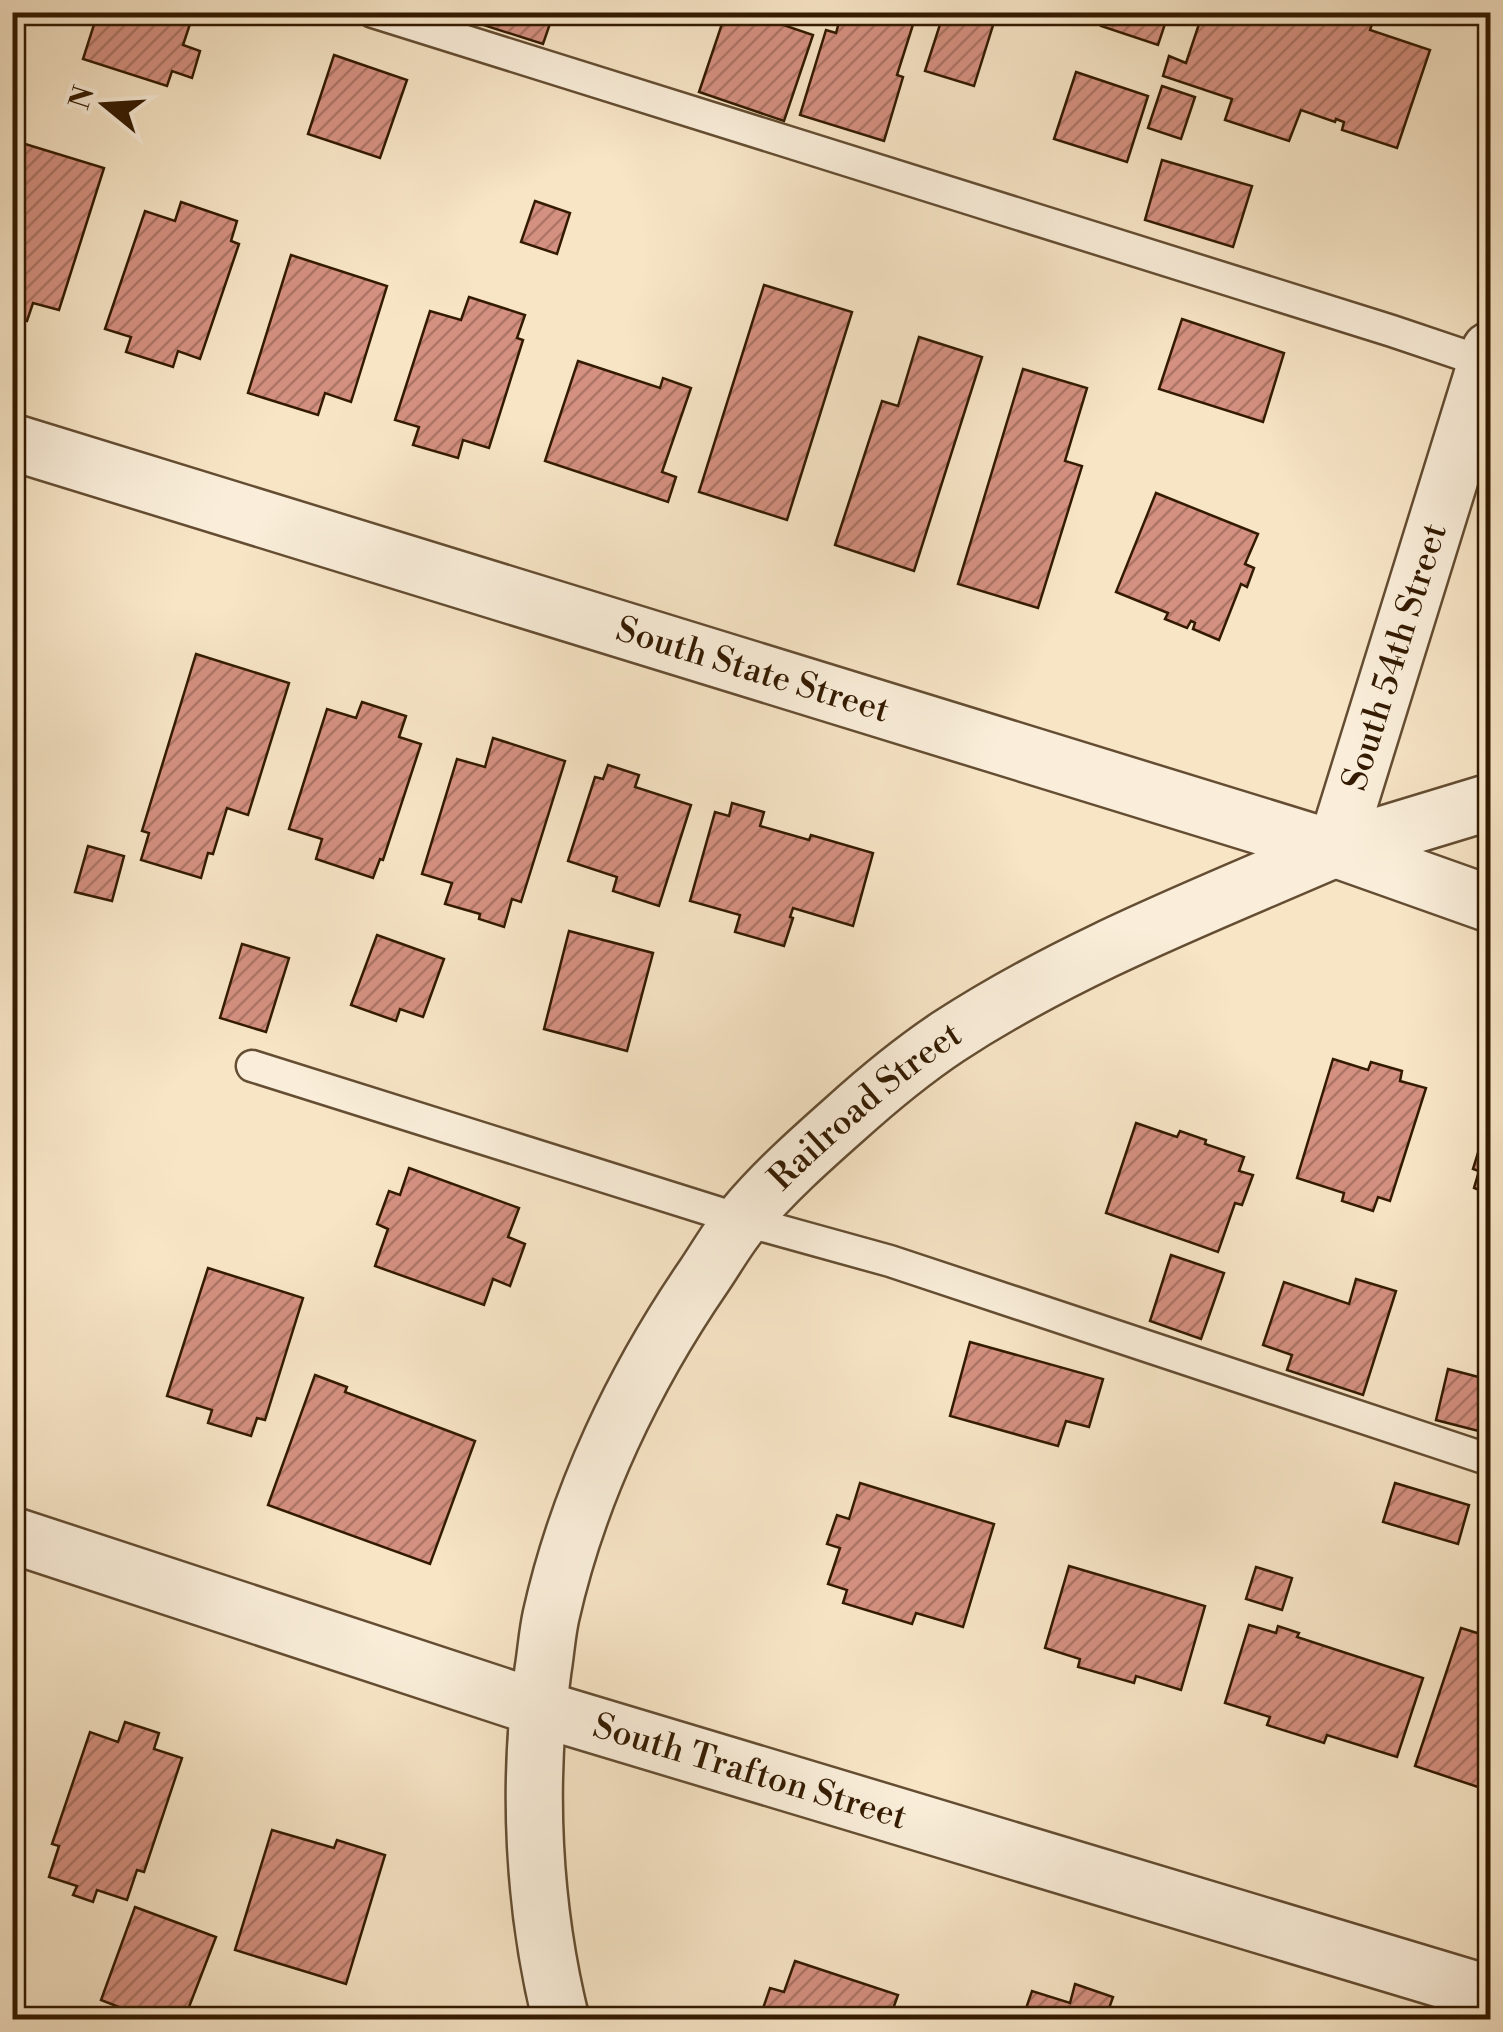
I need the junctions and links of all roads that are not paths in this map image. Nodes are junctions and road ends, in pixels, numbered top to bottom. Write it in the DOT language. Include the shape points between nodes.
graph roads {
  1 [pos="372,12"];
  2 [pos="1489,356"];
  3 [pos="12,442"];
  4 [pos="1490,802"];
  5 [pos="1335,849"];
  6 [pos="1490,904"];
  7 [pos="252,1066"];
  8 [pos="742,1220"];
  9 [pos="1490,1460"];
  10 [pos="12,1535"];
  11 [pos="538,1708"];
  12 [pos="1490,1994"];
  13 [pos="561,2020"];
  1 -- 2 [label="lane"];
  2 -- 5 [label="street, South 54th Street"];
  3 -- 5 [label="street, South State Street"];
  4 -- 5 [label="street, Railroad Street"];
  5 -- 6 [label="street, South State Street"];
  5 -- 8 [label="street, Railroad Street" via="1089,958 946,1038 822,1139"];
  7 -- 8 [label="lane"];
  8 -- 9 [label="lane" via="890,1261"];
  8 -- 11 [label="street, Railroad Street" via="677,1315 602,1460 550,1617"];
  10 -- 11 [label="street, South Trafton Street"];
  11 -- 12 [label="street, South Trafton Street"];
  11 -- 13 [label="street, Railroad Street" via="537,1860"];
}
